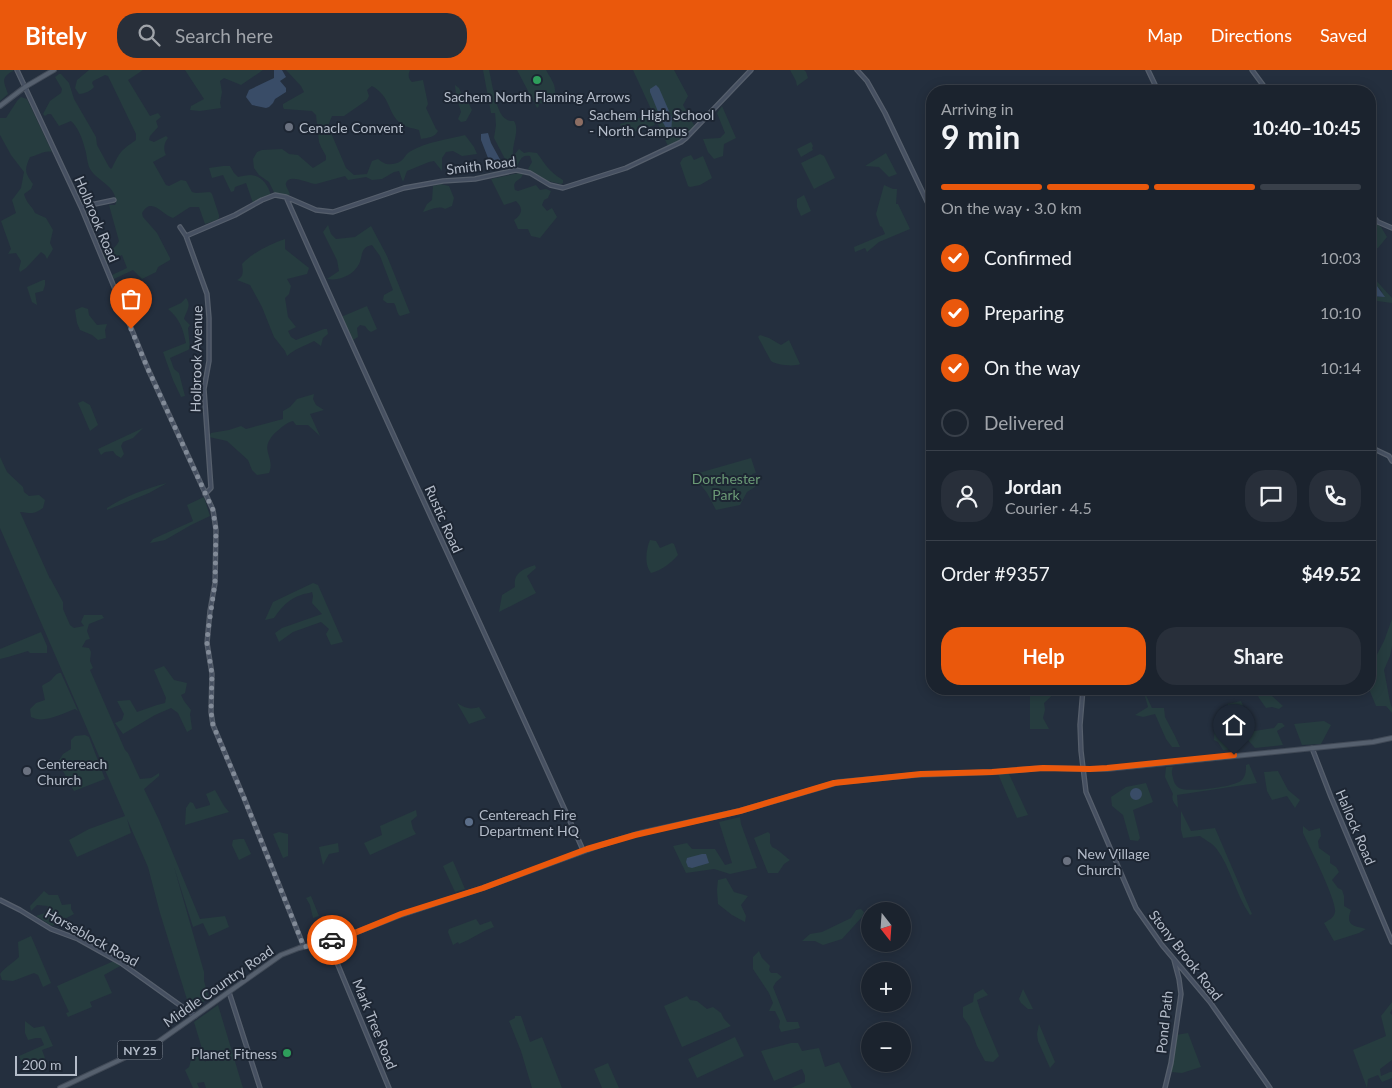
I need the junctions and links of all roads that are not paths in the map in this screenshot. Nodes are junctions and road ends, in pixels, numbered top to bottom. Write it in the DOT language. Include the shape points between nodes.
graph roads {
  1 [pos="18,70"];
  2 [pos="54,70"];
  3 [pos="751,70"];
  4 [pos="857,70"];
  5 [pos="1148,70"];
  6 [pos="1252,70"];
  7 [pos="1155,85"];
  8 [pos="1262,85"];
  9 [pos="25,87"];
  10 [pos="0,106"];
  11 [pos="286,197"];
  12 [pos="926,199"];
  13 [pos="114,200"];
  14 [pos="81,206"];
  15 [pos="1376,220"];
  16 [pos="180,227"];
  17 [pos="1392,228"];
  18 [pos="186,236"];
  19 [pos="1376,450"];
  20 [pos="1392,461"];
  21 [pos="205,494"];
  22 [pos="1082,695"];
  23 [pos="1392,738"];
  24 [pos="1312,748"];
  25 [pos="1084,769"];
  26 [pos="583,850"];
  27 [pos="0,900"];
  28 [pos="328,941"];
  29 [pos="1392,942"];
  30 [pos="304,947"];
  31 [pos="1174,959"];
  32 [pos="229,992"];
  33 [pos="195,1016"];
  34 [pos="60,1088"];
  35 [pos="260,1088"];
  36 [pos="389,1088"];
  37 [pos="1165,1088"];
  38 [pos="1270,1088"];
  1 -- 9 [label="street, Holbrook Road"];
  2 -- 9 [label="main road"];
  3 -- 11 [label="street, Smith Road" via="681,142 626,168 563,188 516,170 404,188 333,212 316,210"];
  4 -- 12 [label="street" via="885,113"];
  5 -- 7 [label="street"];
  6 -- 8 [label="street"];
  9 -- 10 [label="main road"];
  9 -- 14 [label="street, Holbrook Road"];
  11 -- 18 [label="street" via="275,195 262,200"];
  11 -- 26 [label="street, Rustic Road"];
  13 -- 14 [label="street"];
  14 -- 21 [label="street, Holbrook Road" via="148,369"];
  15 -- 17 [label="street"];
  16 -- 18 [label="street, Holbrook Avenue"];
  18 -- 21 [label="street, Holbrook Avenue" via="208,294 209,361 204,389 211,488"];
  19 -- 20 [label="street"];
  21 -- 30 [label="street, Holbrook Road" via="213,510 216,530 215,583 207,636 213,725"];
  22 -- 25 [label="street, Stony Brook Road" via="1080,725"];
  23 -- 24 [label="main road, Middle Country Road / NY 25"];
  24 -- 25 [label="main road, Middle Country Road / NY 25"];
  24 -- 29 [label="street, Hallock Road"];
  25 -- 26 [label="main road, Middle Country Road / NY 25" via="921,774 839,782 740,811"];
  25 -- 31 [label="street, Stony Brook Road" via="1086,792 1136,908"];
  26 -- 28 [label="main road, Middle Country Road / NY 25"];
  27 -- 33 [label="street, Horseblock Road" via="51,929 121,962"];
  28 -- 30 [label="main road, Middle Country Road / NY 25"];
  28 -- 36 [label="street, Mark Tree Road"];
  30 -- 32 [label="main road, Middle Country Road / NY 25" via="281,956"];
  31 -- 37 [label="street, Pond Path" via="1180,994"];
  31 -- 38 [label="street, Stony Brook Road" via="1210,1002"];
  32 -- 33 [label="main road, Middle Country Road / NY 25"];
  32 -- 35 [label="street"];
  33 -- 34 [label="main road, Middle Country Road / NY 25" via="158,1042"];
}
